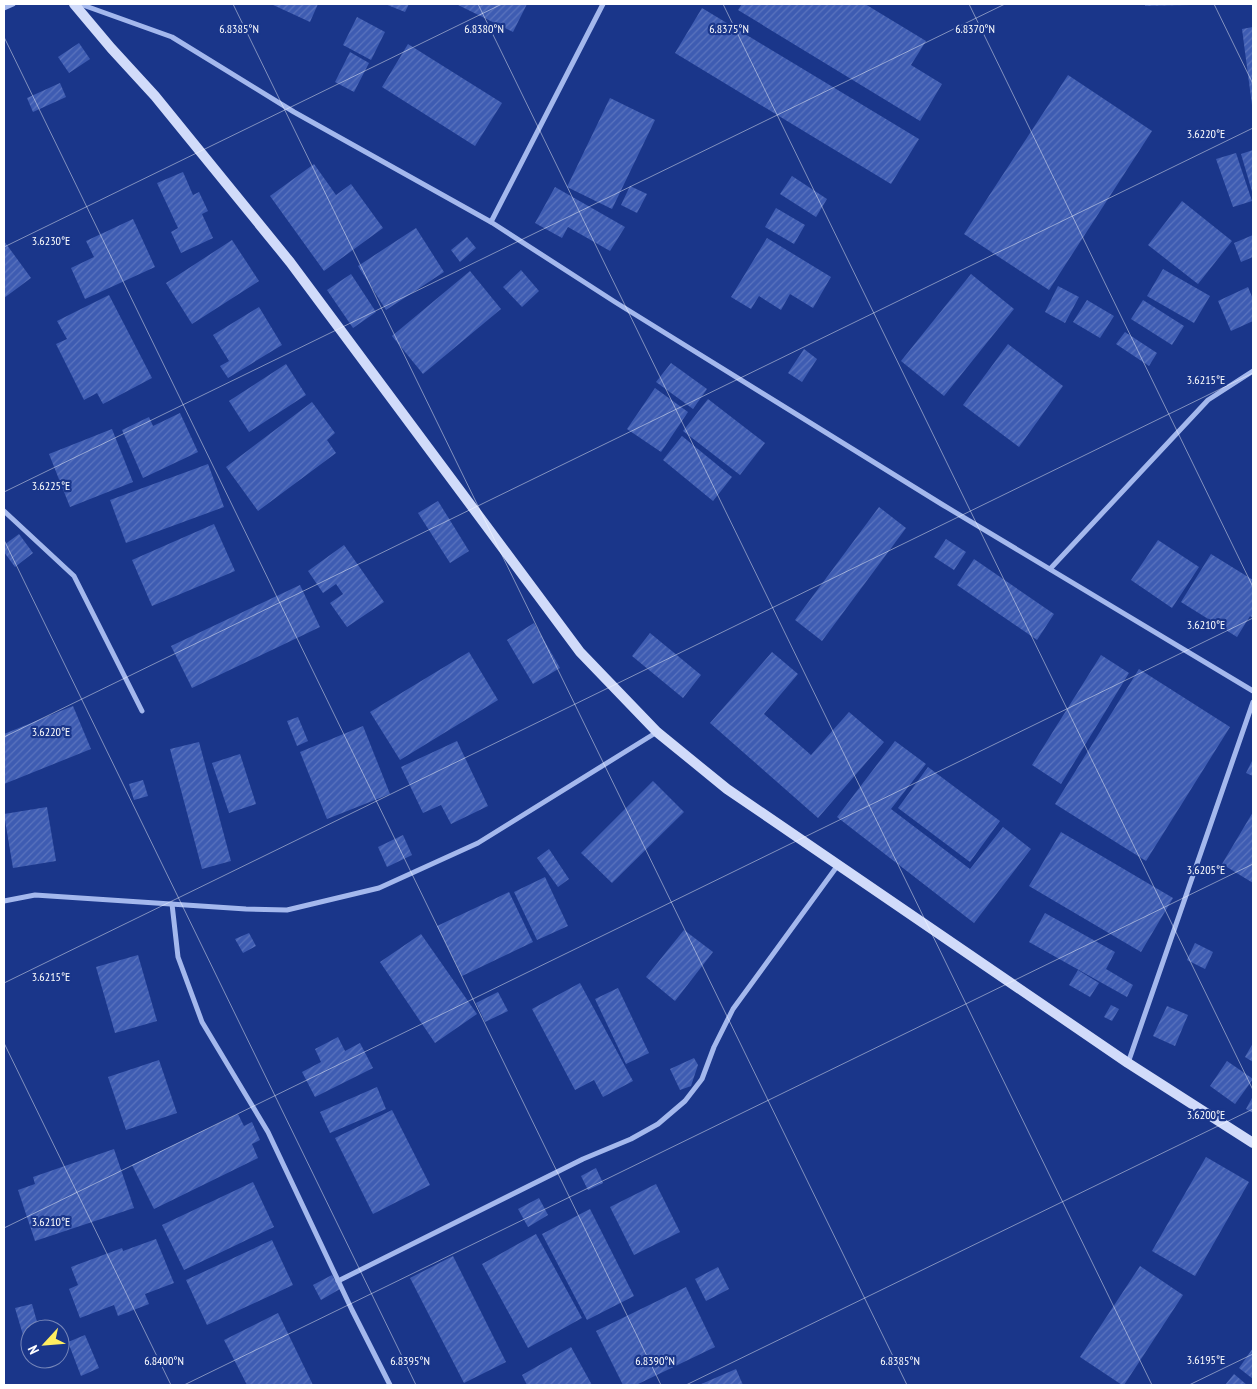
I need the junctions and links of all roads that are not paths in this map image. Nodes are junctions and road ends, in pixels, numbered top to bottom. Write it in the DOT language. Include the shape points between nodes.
graph roads {
  1 [pos="13,4"];
  2 [pos="74,4"];
  3 [pos="80,4"];
  4 [pos="603,4"];
  5 [pos="4,8"];
  6 [pos="492,222"];
  7 [pos="1253,371"];
  8 [pos="4,511"];
  9 [pos="1050,569"];
  10 [pos="1253,691"];
  11 [pos="1253,702"];
  12 [pos="142,711"];
  13 [pos="657,732"];
  14 [pos="838,865"];
  15 [pos="4,901"];
  16 [pos="172,904"];
  17 [pos="1128,1063"];
  18 [pos="1253,1142"];
  19 [pos="338,1281"];
  20 [pos="390,1385"];
  1 -- 5 [label="street"];
  2 -- 13 [label="street" via="155,96 290,262 580,652"];
  3 -- 6 [label="street" via="172,37 294,112"];
  4 -- 6 [label="street"];
  6 -- 9 [label="street" via="691,349"];
  7 -- 9 [label="street" via="1208,400"];
  8 -- 12 [label="street" via="74,576"];
  9 -- 10 [label="street"];
  11 -- 17 [label="street"];
  13 -- 14 [label="street" via="726,789"];
  13 -- 16 [label="street" via="478,843 379,888 286,910"];
  14 -- 17 [label="street"];
  14 -- 19 [label="street" via="733,1009 702,1079 685,1101 658,1124"];
  15 -- 16 [label="street" via="35,895"];
  16 -- 19 [label="street" via="178,956 202,1022 268,1132"];
  17 -- 18 [label="street"];
  19 -- 20 [label="street"];
}
